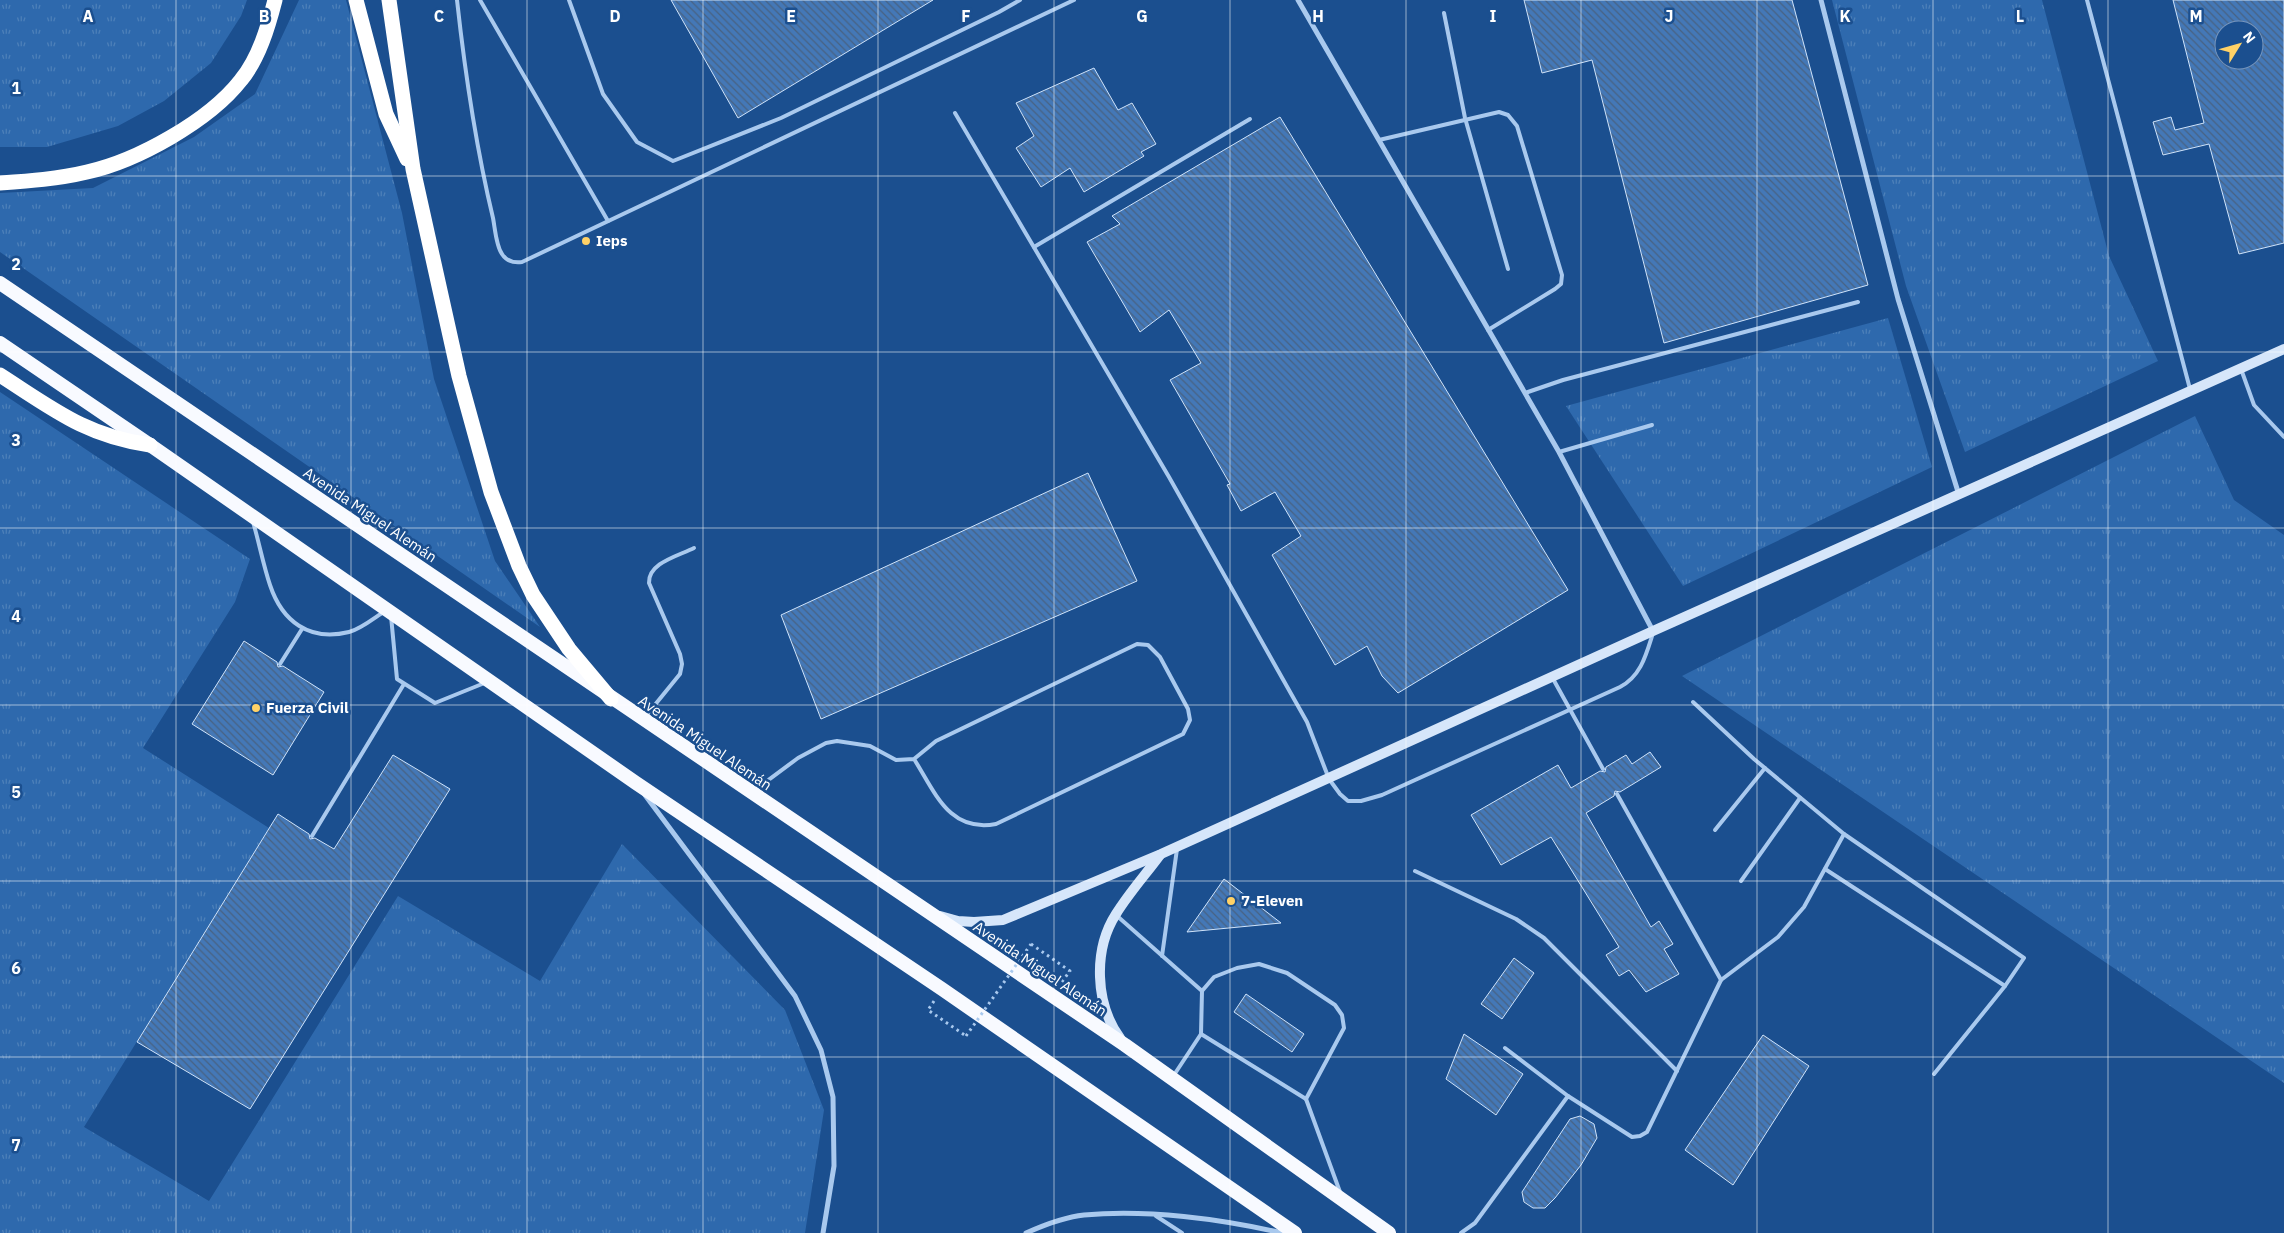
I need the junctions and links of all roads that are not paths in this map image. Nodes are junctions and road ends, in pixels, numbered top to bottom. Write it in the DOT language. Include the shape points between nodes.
graph roads {
  1 [pos="275,0"];
  2 [pos="356,0"];
  3 [pos="389,0"];
  4 [pos="457,0"];
  5 [pos="480,0"];
  6 [pos="569,0"];
  7 [pos="1020,0"];
  8 [pos="1074,0"];
  9 [pos="1298,0"];
  10 [pos="1821,0"];
  11 [pos="2087,0"];
  12 [pos="1444,13"];
  13 [pos="955,113"];
  14 [pos="1465,118"];
  15 [pos="1250,119"];
  16 [pos="1379,140"];
  17 [pos="413,169"];
  18 [pos="0,183"];
  19 [pos="608,221"];
  20 [pos="1034,247"];
  21 [pos="1508,268"];
  22 [pos="0,283"];
  23 [pos="1858,302"];
  24 [pos="1488,330"];
  25 [pos="0,343"];
  26 [pos="2284,350"];
  27 [pos="2242,369"];
  28 [pos="0,375"];
  29 [pos="2190,392"];
  30 [pos="1525,393"];
  31 [pos="1652,424"];
  32 [pos="2284,438"];
  33 [pos="150,445"];
  34 [pos="1559,452"];
  35 [pos="1960,495"];
  36 [pos="251,515"];
  37 [pos="694,548"];
  38 [pos="389,611"];
  39 [pos="302,629"];
  40 [pos="1653,631"];
  41 [pos="280,664"];
  42 [pos="1552,677"];
  43 [pos="491,681"];
  44 [pos="404,684"];
  45 [pos="612,699"];
  46 [pos="1693,702"];
  47 [pos="1570,710"];
  48 [pos="643,720"];
  49 [pos="914,759"];
  50 [pos="1766,768"];
  51 [pos="1603,769"];
  52 [pos="1329,779"];
  53 [pos="636,783"];
  54 [pos="751,793"];
  55 [pos="1617,794"];
  56 [pos="1800,798"];
  57 [pos="1715,830"];
  58 [pos="1844,834"];
  59 [pos="312,836"];
  60 [pos="1177,846"];
  61 [pos="1161,854"];
  62 [pos="1825,869"];
  63 [pos="1415,870"];
  64 [pos="1741,881"];
  65 [pos="918,907"];
  66 [pos="1116,915"];
  67 [pos="1162,956"];
  68 [pos="1721,980"];
  69 [pos="2005,986"];
  70 [pos="1202,991"];
  71 [pos="1201,1034"];
  72 [pos="1125,1045"];
  73 [pos="1505,1048"];
  74 [pos="1677,1071"];
  75 [pos="1934,1074"];
  76 [pos="1172,1079"];
  77 [pos="1568,1096"];
  78 [pos="1306,1100"];
  79 [pos="1344,1202"];
  80 [pos="1156,1216"];
  81 [pos="1467,1229"];
  82 [pos="823,1233"];
  83 [pos="1026,1233"];
  84 [pos="1182,1233"];
  85 [pos="1282,1233"];
  86 [pos="1295,1233"];
  87 [pos="1388,1233"];
  88 [pos="1461,1233"];
  89 [pos="1471,1233"];
  1 -- 18 [label="highway" via="260,47 242,80 217,105 186,128 154,147 88,172"];
  2 -- 17 [label="highway" via="386,114"];
  3 -- 17 [label="highway"];
  4 -- 19 [label="lane" via="465,67 501,254 508,261 522,262"];
  5 -- 19 [label="lane"];
  6 -- 7 [label="lane" via="603,94 637,142 673,161 781,118"];
  8 -- 19 [label="lane"];
  9 -- 16 [label="street"];
  10 -- 35 [label="street" via="1898,299"];
  11 -- 29 [label="lane"];
  12 -- 14 [label="lane"];
  13 -- 20 [label="lane"];
  14 -- 16 [label="lane"];
  14 -- 21 [label="lane"];
  14 -- 24 [label="lane" via="1499,112 1508,115 1517,126 1562,275 1555,289"];
  15 -- 20 [label="lane"];
  16 -- 24 [label="street"];
  17 -- 45 [label="highway" via="458,376 505,529 522,573 550,623"];
  20 -- 52 [label="lane" via="1307,722"];
  22 -- 45 [label="highway, Avenida Miguel Alemán"];
  23 -- 30 [label="lane" via="1563,380"];
  24 -- 30 [label="street"];
  25 -- 33 [label="highway"];
  26 -- 27 [label="main road"];
  27 -- 29 [label="main road"];
  27 -- 32 [label="lane" via="2254,405"];
  28 -- 33 [label="highway" via="87,429"];
  29 -- 35 [label="main road"];
  30 -- 34 [label="street"];
  31 -- 34 [label="lane"];
  33 -- 36 [label="highway"];
  34 -- 40 [label="street"];
  35 -- 40 [label="main road"];
  36 -- 38 [label="highway"];
  36 -- 39 [label="lane" via="270,585 288,619"];
  37 -- 48 [label="lane" via="654,567 648,577 682,664 680,674"];
  38 -- 39 [label="lane" via="350,632 319,633"];
  38 -- 43 [label="highway"];
  38 -- 44 [label="lane" via="397,679"];
  39 -- 41 [label="lane"];
  40 -- 42 [label="main road"];
  40 -- 47 [label="lane" via="1634,678"];
  42 -- 47 [label="lane"];
  42 -- 52 [label="main road"];
  43 -- 44 [label="lane" via="435,702"];
  43 -- 53 [label="highway"];
  44 -- 59 [label="lane"];
  45 -- 48 [label="highway, Avenida Miguel Alemán"];
  46 -- 50 [label="lane"];
  47 -- 51 [label="lane"];
  47 -- 52 [label="lane" via="1361,801 1348,801"];
  48 -- 54 [label="highway, Avenida Miguel Alemán"];
  49 -- 49 [label="lane" via="945,809 956,818 983,827 996,824 1183,734 1190,720 1188,709 1160,657 1148,646 1137,644 936,741"];
  49 -- 54 [label="lane" via="896,760 870,746 837,741 826,743 798,758"];
  50 -- 56 [label="lane"];
  50 -- 57 [label="lane"];
  52 -- 60 [label="main road"];
  53 -- 82 [label="street" via="795,996 821,1050 833,1098 834,1136 834,1166"];
  53 -- 86 [label="highway"];
  54 -- 65 [label="highway, Avenida Miguel Alemán"];
  55 -- 68 [label="lane"];
  56 -- 58 [label="lane"];
  56 -- 64 [label="lane"];
  58 -- 62 [label="lane"];
  58 -- 69 [label="lane" via="2024,958"];
  60 -- 61 [label="main road"];
  60 -- 67 [label="lane"];
  61 -- 65 [label="main road" via="1003,920 958,921"];
  61 -- 66 [label="main road"];
  62 -- 68 [label="lane" via="1804,907 1778,937"];
  62 -- 69 [label="lane"];
  63 -- 74 [label="lane" via="1516,919 1544,938"];
  65 -- 72 [label="highway, Avenida Miguel Alemán"];
  66 -- 67 [label="lane"];
  66 -- 72 [label="main road" via="1103,949 1100,986 1107,1017"];
  67 -- 70 [label="lane"];
  68 -- 74 [label="lane"];
  69 -- 75 [label="lane"];
  70 -- 71 [label="lane"];
  70 -- 78 [label="lane" via="1214,977 1259,964 1287,974 1339,1009 1344,1028"];
  71 -- 76 [label="lane"];
  71 -- 78 [label="lane"];
  72 -- 76 [label="highway, Avenida Miguel Alemán"];
  73 -- 77 [label="lane"];
  74 -- 77 [label="lane" via="1647,1132 1640,1136 1632,1137"];
  76 -- 79 [label="highway, Avenida Miguel Alemán"];
  77 -- 81 [label="lane" via="1480,1217"];
  78 -- 79 [label="lane"];
  79 -- 87 [label="highway, Avenida Miguel Alemán"];
  80 -- 83 [label="street" via="1083,1215"];
  80 -- 84 [label="lane"];
  80 -- 85 [label="street" via="1230,1223"];
  81 -- 88 [label="lane"];
  81 -- 89 [label="lane"];
}
